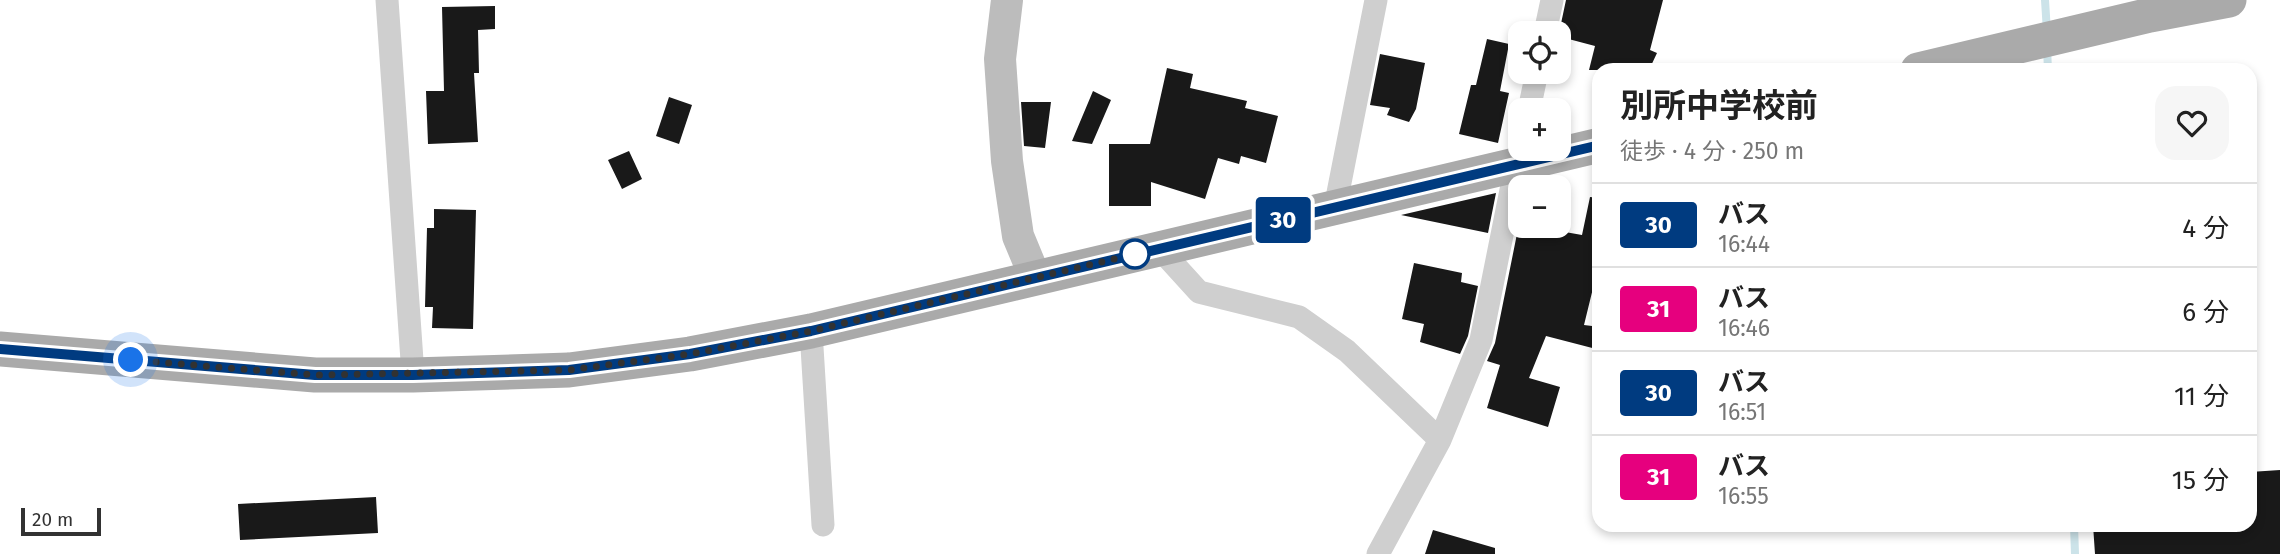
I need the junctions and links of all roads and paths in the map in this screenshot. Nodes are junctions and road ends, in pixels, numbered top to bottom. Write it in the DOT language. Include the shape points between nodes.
graph roads {
  1 [pos="387,0"];
  2 [pos="1006,0"];
  3 [pos="1376,0"];
  4 [pos="1552,0"];
  5 [pos="2229,0"];
  6 [pos="1548,21"];
  7 [pos="1948,63"];
  8 [pos="1592,146"];
  9 [pos="1571,149"];
  10 [pos="1508,158"];
  11 [pos="1517,161"];
  12 [pos="1335,208"];
  13 [pos="1159,248"];
  14 [pos="1035,277"];
  15 [pos="811,331"];
  16 [pos="0,349"];
  17 [pos="413,375"];
  18 [pos="1440,440"];
  19 [pos="823,525"];
  20 [pos="1378,554"];
  1 -- 17 [label="street"];
  2 -- 14 [label="street" via="1000,59 1007,161 1018,236"];
  3 -- 12 [label="street"];
  4 -- 6 [label="street"];
  5 -- 7 [label="main road"];
  8 -- 9 [label="main road"];
  10 -- 12 [label="main road"];
  11 -- 18 [label="street" via="1481,340"];
  12 -- 13 [label="main road"];
  13 -- 14 [label="main road"];
  13 -- 18 [label="street" via="1199,292 1299,317 1347,351"];
  14 -- 15 [label="main road"];
  15 -- 17 [label="main road" via="569,370"];
  15 -- 19 [label="street"];
  16 -- 17 [label="main road" via="315,375"];
  18 -- 20 [label="street"];
}
